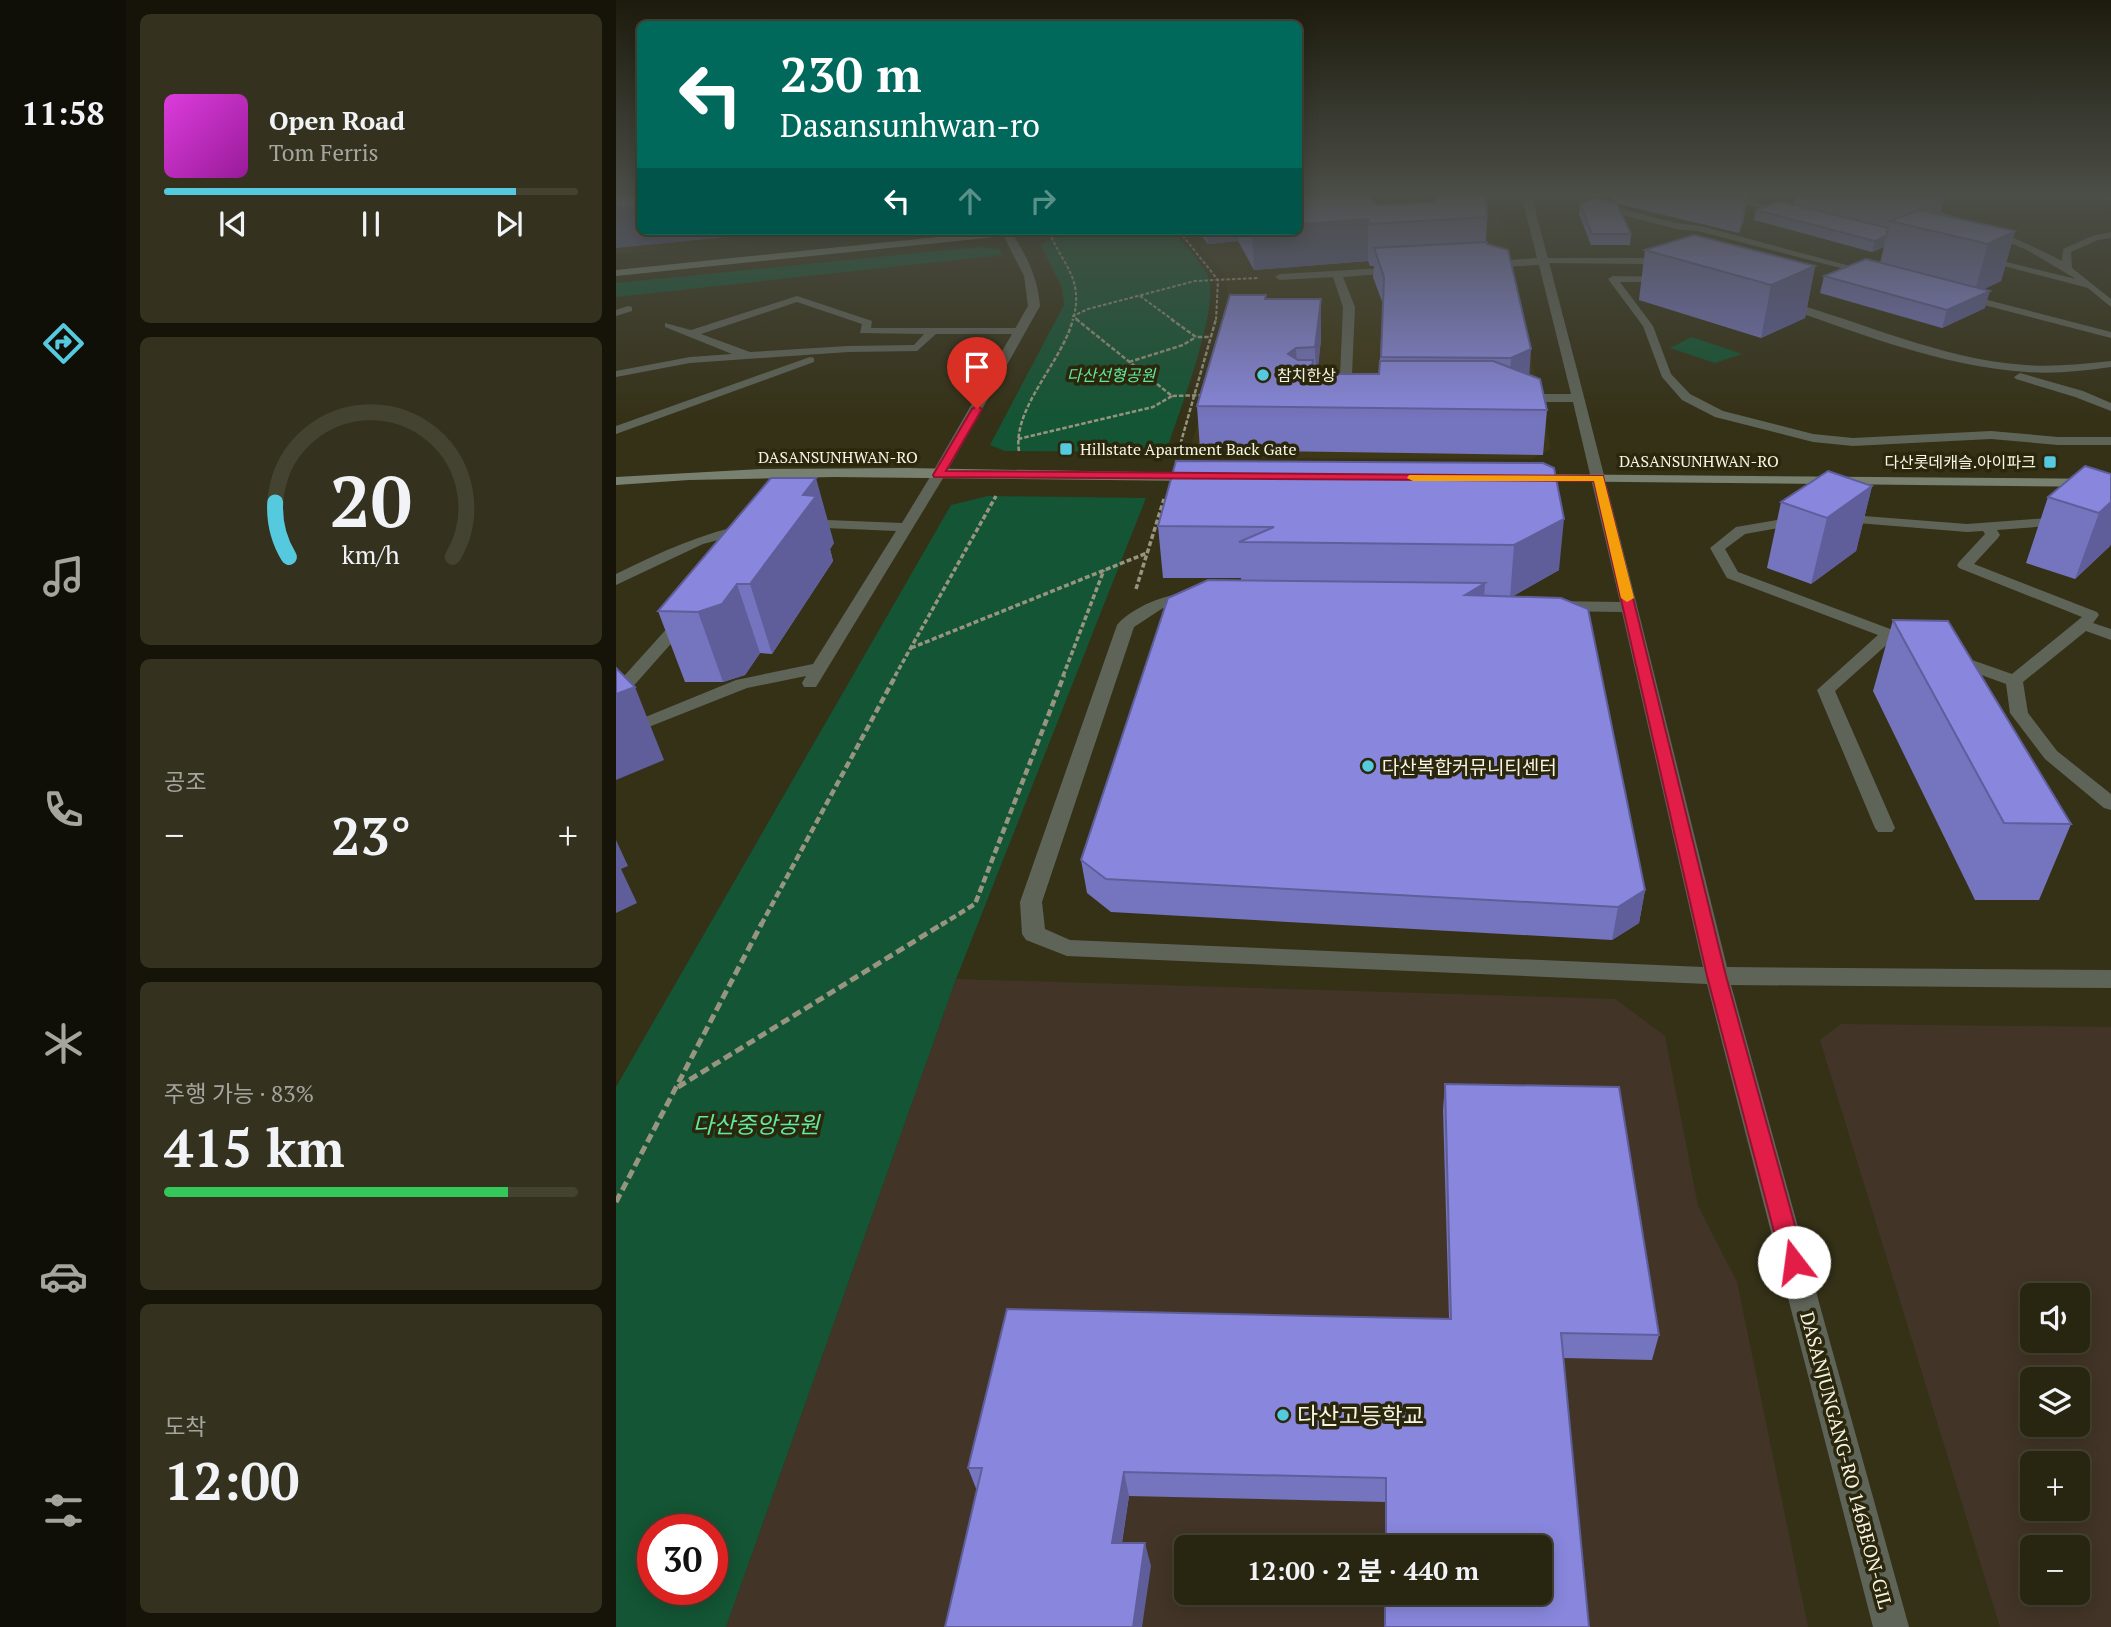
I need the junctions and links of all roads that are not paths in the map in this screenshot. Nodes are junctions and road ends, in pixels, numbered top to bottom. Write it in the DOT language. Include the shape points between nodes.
graph roads {
  1 [pos="645,270"];
  2 [pos="1028,270"];
  3 [pos="1405,270"];
  4 [pos="1546,270"];
  5 [pos="1660,270"];
  6 [pos="1859,270"];
  7 [pos="2024,270"];
  8 [pos="2068,270"];
  9 [pos="616,273"];
  10 [pos="1337,274"];
  11 [pos="1280,277"];
  12 [pos="1886,277"];
  13 [pos="2090,286"];
  14 [pos="1952,294"];
  15 [pos="1769,298"];
  16 [pos="2111,304"];
  17 [pos="628,309"];
  18 [pos="616,313"];
  19 [pos="669,325"];
  20 [pos="933,331"];
  21 [pos="1020,331"];
  22 [pos="693,333"];
  23 [pos="2111,335"];
  24 [pos="838,350"];
  25 [pos="751,356"];
  26 [pos="1968,361"];
  27 [pos="2111,364"];
  28 [pos="616,374"];
  29 [pos="1345,396"];
  30 [pos="1509,397"];
  31 [pos="1578,398"];
  32 [pos="2111,407"];
  33 [pos="617,430"];
  34 [pos="2111,441"];
  35 [pos="938,475"];
  36 [pos="1212,477"];
  37 [pos="1516,478"];
  38 [pos="1599,478"];
  39 [pos="616,481"];
  40 [pos="2111,483"];
  41 [pos="906,527"];
  42 [pos="1987,527"];
  43 [pos="2111,527"];
  44 [pos="616,580"];
  45 [pos="1213,601"];
  46 [pos="696,606"];
  47 [pos="1532,606"];
  48 [pos="1629,607"];
  49 [pos="2084,625"];
  50 [pos="1889,634"];
  51 [pos="2111,635"];
  52 [pos="2014,681"];
  53 [pos="616,695"];
  54 [pos="616,736"];
  55 [pos="2111,804"];
  56 [pos="1885,828"];
  57 [pos="1717,976"];
  58 [pos="2111,979"];
  59 [pos="1891,1627"];
  1 -- 9 [label="street"];
  2 -- 21 [label="street" via="1034,306"];
  3 -- 10 [label="street"];
  4 -- 31 [label="street, DASANJUNGANG-RO 146BEON-GIL"];
  5 -- 34 [label="lane" via="1671,279 1613,279 1648,326 1666,375 1686,397 1719,414 1813,438 1853,442 1991,435"];
  6 -- 12 [label="lane"];
  7 -- 13 [label="lane"];
  8 -- 13 [label="lane"];
  10 -- 11 [label="street"];
  10 -- 29 [label="street" via="1349,307"];
  13 -- 16 [label="lane"];
  14 -- 23 [label="lane"];
  15 -- 26 [label="lane" via="1934,354"];
  17 -- 18 [label="lane"];
  19 -- 22 [label="lane"];
  20 -- 21 [label="lane"];
  20 -- 22 [label="lane" via="864,331 868,323 797,299"];
  20 -- 24 [label="lane" via="917,348"];
  21 -- 35 [label="street"];
  22 -- 25 [label="lane"];
  24 -- 25 [label="lane"];
  24 -- 33 [label="lane"];
  25 -- 28 [label="lane" via="690,360"];
  26 -- 27 [label="lane" via="2023,370 2075,371"];
  26 -- 32 [label="lane"];
  30 -- 31 [label="street"];
  31 -- 38 [label="street, DASANJUNGANG-RO 146BEON-GIL"];
  35 -- 36 [label="street, DASANSUNHWAN-RO"];
  35 -- 39 [label="street, DASANSUNHWAN-RO" via="789,473"];
  35 -- 41 [label="lane"];
  37 -- 38 [label="street, DASANSUNHWAN-RO"];
  38 -- 40 [label="street, DASANSUNHWAN-RO"];
  38 -- 48 [label="street, DASANJUNGANG-RO 146BEON-GIL"];
  41 -- 44 [label="lane" via="716,533"];
  41 -- 54 [label="lane" via="814,676 742,684"];
  42 -- 43 [label="lane" via="2062,521"];
  42 -- 49 [label="lane" via="1993,535 1964,565 2091,615"];
  42 -- 50 [label="lane" via="1787,521 1741,530 1717,548 1732,575"];
  45 -- 57 [label="street" via="1171,601 1146,607 1126,625 1035,888 1031,902 1034,934 1067,948"];
  46 -- 53 [label="lane"];
  47 -- 48 [label="street"];
  48 -- 57 [label="street, DASANJUNGANG-RO 146BEON-GIL"];
  49 -- 51 [label="lane"];
  49 -- 52 [label="lane"];
  50 -- 52 [label="lane"];
  50 -- 56 [label="lane" via="1826,690"];
  52 -- 55 [label="lane" via="2019,713 2051,755"];
  57 -- 58 [label="street"];
  57 -- 59 [label="street, DASANJUNGANG-RO 146BEON-GIL"];
}
